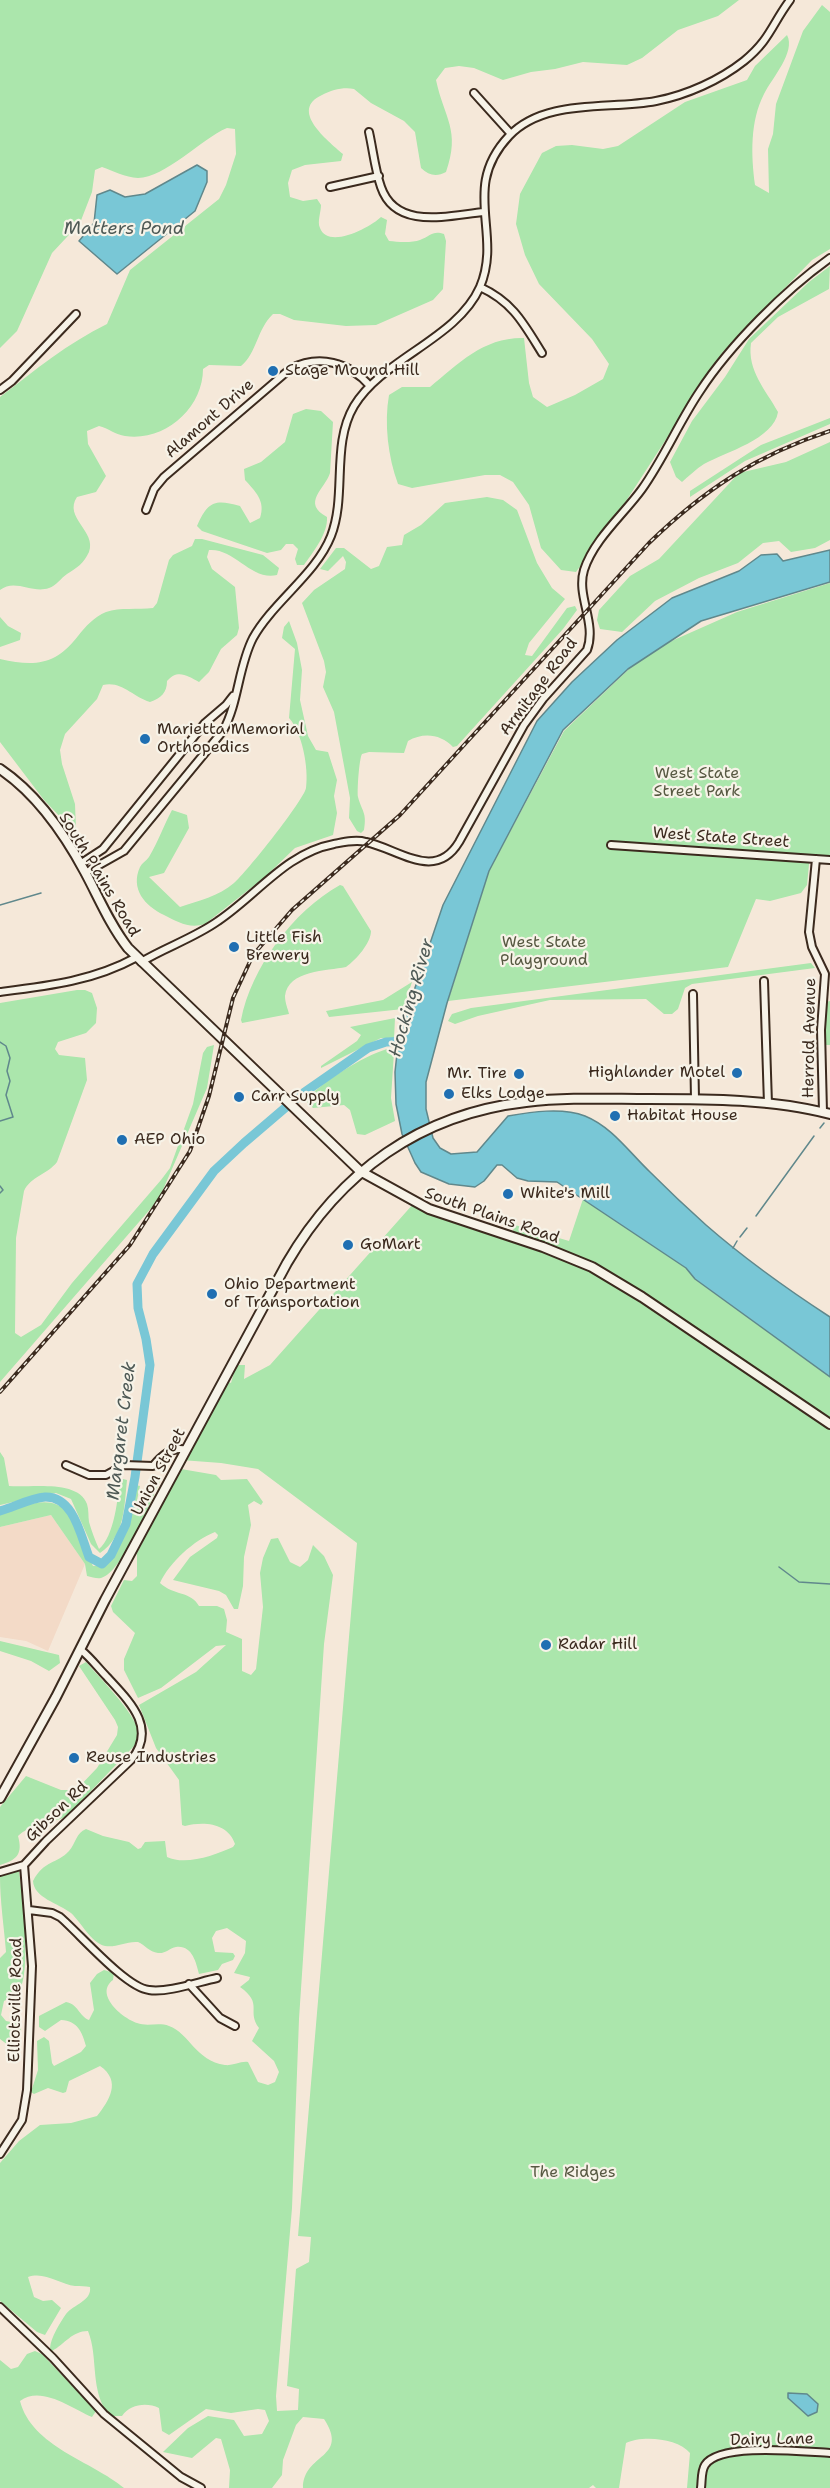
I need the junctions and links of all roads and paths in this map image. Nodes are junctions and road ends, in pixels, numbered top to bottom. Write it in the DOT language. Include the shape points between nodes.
graph roads {
  1 [pos="790,0"];
  2 [pos="474,93"];
  3 [pos="369,132"];
  4 [pos="511,134"];
  5 [pos="379,176"];
  6 [pos="330,187"];
  7 [pos="484,212"];
  8 [pos="830,258"];
  9 [pos="480,287"];
  10 [pos="76,314"];
  11 [pos="542,353"];
  12 [pos="370,386"];
  13 [pos="0,390"];
  14 [pos="146,510"];
  15 [pos="237,690"];
  16 [pos="0,769"];
  17 [pos="611,845"];
  18 [pos="816,859"];
  19 [pos="830,860"];
  20 [pos="80,864"];
  21 [pos="85,873"];
  22 [pos="139,960"];
  23 [pos="827,965"];
  24 [pos="764,981"];
  25 [pos="0,992"];
  26 [pos="693,994"];
  27 [pos="695,1099"];
  28 [pos="768,1104"];
  29 [pos="826,1113"];
  30 [pos="360,1171"];
  31 [pos="830,1424"];
  32 [pos="186,1450"];
  33 [pos="66,1465"];
  34 [pos="81,1650"];
  35 [pos="0,1798"];
  36 [pos="24,1865"];
  37 [pos="0,1872"];
  38 [pos="29,1910"];
  39 [pos="217,1978"];
  40 [pos="189,1984"];
  41 [pos="235,2026"];
  42 [pos="0,2154"];
  43 [pos="0,2307"];
  44 [pos="830,2453"];
  45 [pos="201,2488"];
  46 [pos="701,2488"];
  1 -- 4 [label="street" via="761,47 713,80 660,100 549,113 528,121"];
  2 -- 4 [label="street"];
  3 -- 5 [label="street"];
  4 -- 7 [label="street" via="491,161 484,188"];
  5 -- 6 [label="street"];
  5 -- 7 [label="street" via="389,202 411,216"];
  7 -- 9 [label="street" via="488,254"];
  8 -- 22 [label="street, Armitage Road" via="761,320 717,369 698,393 642,490 595,549 581,583 589,624 587,650 524,725 448,856 440,861 424,861 359,841 308,851 217,922 182,943"];
  9 -- 11 [label="street" via="513,309"];
  9 -- 12 [label="street" via="461,313"];
  10 -- 13 [label="street"];
  12 -- 14 [label="street, Alamont Drive" via="353,370 332,362 308,362 290,369 164,477 154,489"];
  12 -- 15 [label="street" via="356,402 346,423 338,506 330,539 256,633"];
  15 -- 20 [label="street" via="205,723 103,849"];
  15 -- 21 [label="street" via="225,726 205,755 124,851"];
  16 -- 20 [label="main road, South Plains Road" via="35,800"];
  17 -- 18 [label="street, West State Street"];
  18 -- 19 [label="street, West State Street"];
  18 -- 23 [label="street, Herrold Avenue" via="810,932 812,947"];
  20 -- 21 [label="main road, South Plains Road"];
  21 -- 22 [label="main road, South Plains Road" via="112,926"];
  22 -- 25 [label="street, Armitage Road" via="65,984"];
  22 -- 30 [label="main road, South Plains Road"];
  23 -- 29 [label="street, Herrold Avenue" via="821,1030"];
  24 -- 28 [label="street"];
  26 -- 27 [label="street"];
  27 -- 28 [label="main road, Union Street"];
  27 -- 30 [label="main road, Union Street" via="537,1100 495,1107 443,1123"];
  28 -- 29 [label="main road, Union Street"];
  30 -- 31 [label="main road, South Plains Road" via="429,1209 543,1247 592,1268 642,1297"];
  30 -- 32 [label="main road, Union Street" via="313,1222 290,1258"];
  32 -- 33 [label="street" via="173,1450 153,1466 124,1465 106,1475 89,1475"];
  32 -- 34 [label="main road, Union Street"];
  34 -- 35 [label="main road, Union Street"];
  34 -- 36 [label="street, Gibson Rd" via="138,1715 142,1738 136,1755"];
  36 -- 37 [label="street"];
  36 -- 38 [label="street, Elliotsville Road"];
  38 -- 40 [label="street" via="60,1917 142,1989"];
  38 -- 42 [label="street, Elliotsville Road" via="32,1966 27,2090 22,2120"];
  39 -- 40 [label="street"];
  40 -- 41 [label="street" via="220,2018"];
  43 -- 45 [label="street" via="104,2414 181,2477"];
  44 -- 46 [label="street, Dairy Lane" via="766,2450 717,2455 705,2465"];
}
